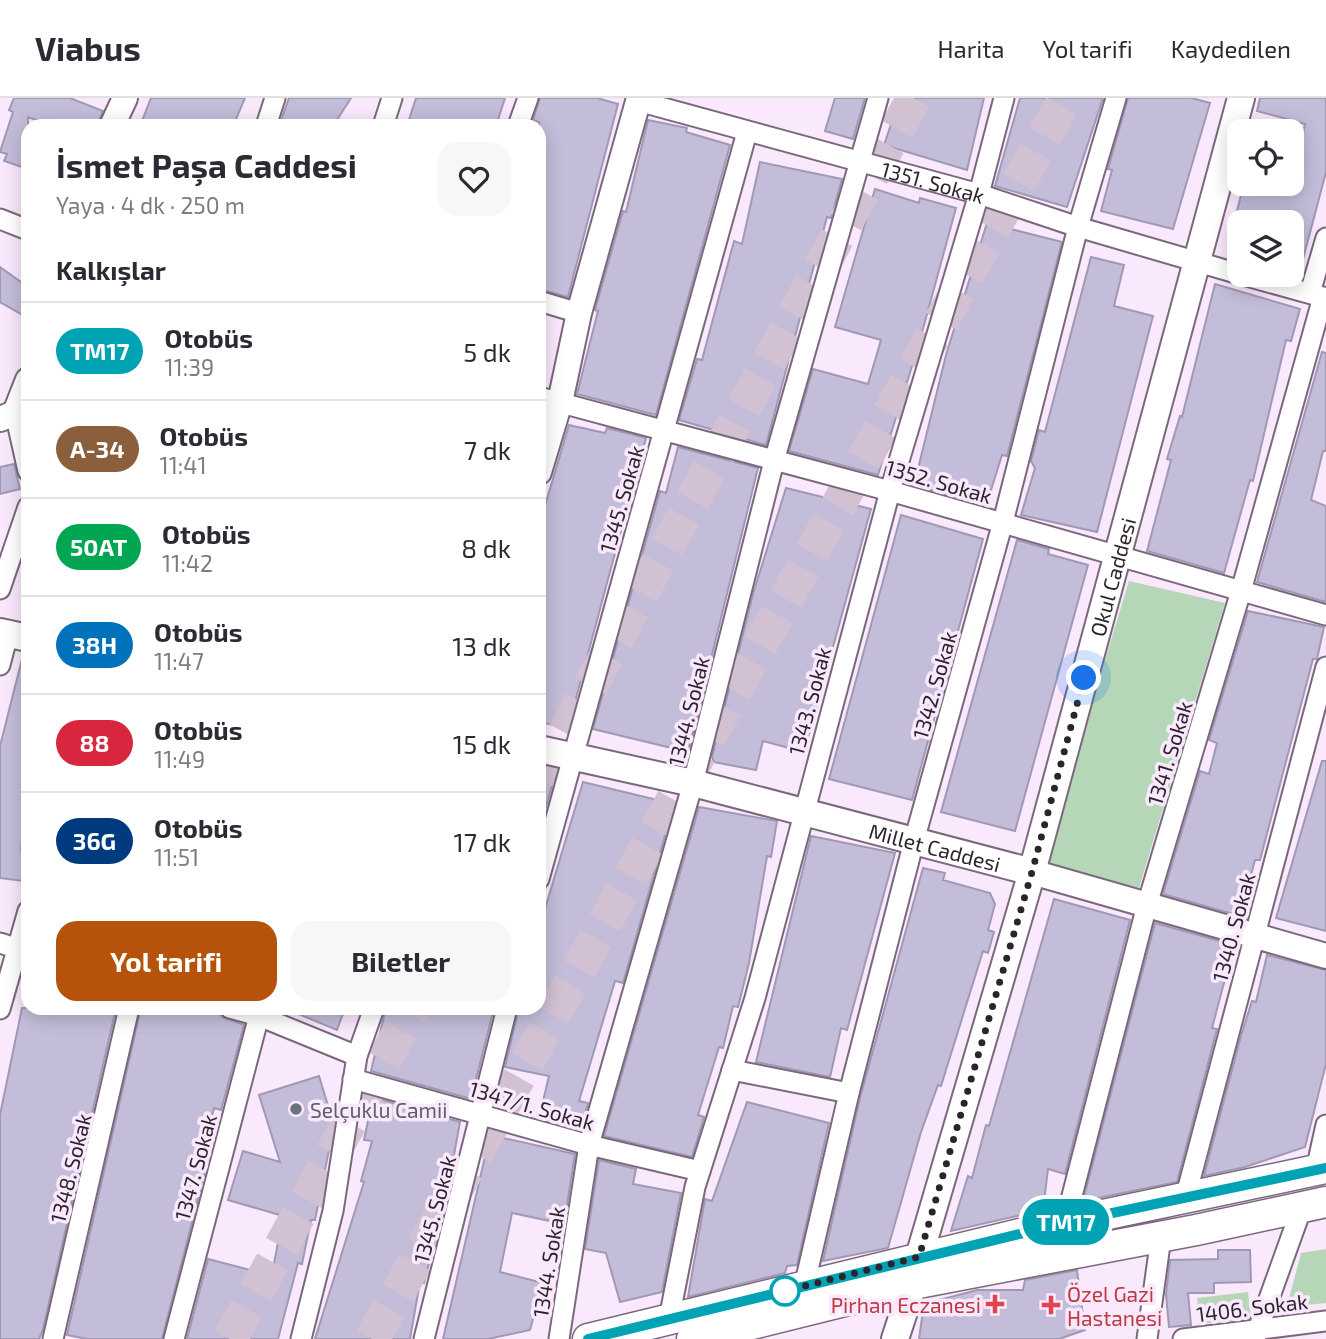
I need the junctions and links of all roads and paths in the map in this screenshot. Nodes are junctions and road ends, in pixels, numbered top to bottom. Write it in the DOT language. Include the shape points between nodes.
graph roads {
  1 [pos="125,98"];
  2 [pos="275,98"];
  3 [pos="392,98"];
  4 [pos="527,98"];
  5 [pos="878,98"];
  6 [pos="1004,98"];
  7 [pos="1116,98"];
  8 [pos="1241,98"];
  9 [pos="634,99"];
  10 [pos="115,119"];
  11 [pos="268,119"];
  12 [pos="385,119"];
  13 [pos="520,119"];
  14 [pos="747,132"];
  15 [pos="861,164"];
  16 [pos="979,194"];
  17 [pos="0,219"];
  18 [pos="21,227"];
  19 [pos="1078,227"];
  20 [pos="1326,238"];
  21 [pos="1198,262"];
  22 [pos="1227,270"];
  23 [pos="1288,287"];
  24 [pos="1320,296"];
  25 [pos="546,303"];
  26 [pos="579,313"];
  27 [pos="21,393"];
  28 [pos="550,399"];
  29 [pos="8,416"];
  30 [pos="546,426"];
  31 [pos="664,429"];
  32 [pos="21,452"];
  33 [pos="774,461"];
  34 [pos="890,491"];
  35 [pos="1003,523"];
  36 [pos="21,528"];
  37 [pos="1117,554"];
  38 [pos="0,589"];
  39 [pos="1241,591"];
  40 [pos="1326,615"];
  41 [pos="12,635"];
  42 [pos="0,665"];
  43 [pos="1326,667"];
  44 [pos="546,750"];
  45 [pos="573,756"];
  46 [pos="693,783"];
  47 [pos="802,812"];
  48 [pos="914,841"];
  49 [pos="546,853"];
  50 [pos="1032,872"];
  51 [pos="1147,905"];
  52 [pos="21,930"];
  53 [pos="1254,935"];
  54 [pos="14,948"];
  55 [pos="1326,956"];
  56 [pos="0,1005"];
  57 [pos="127,1015"];
  58 [pos="259,1015"];
  59 [pos="267,1015"];
  60 [pos="372,1015"];
  61 [pos="505,1015"];
  62 [pos="357,1056"];
  63 [pos="732,1070"];
  64 [pos="354,1079"];
  65 [pos="849,1093"];
  66 [pos="482,1114"];
  67 [pos="1326,1125"];
  68 [pos="589,1145"];
  69 [pos="1321,1169"];
  70 [pos="700,1171"];
  71 [pos="1185,1199"];
  72 [pos="1314,1204"];
  73 [pos="1065,1223"];
  74 [pos="1161,1237"];
  75 [pos="916,1271"];
  76 [pos="804,1287"];
  77 [pos="669,1319"];
  78 [pos="1326,1321"];
  79 [pos="1257,1334"];
  80 [pos="53,1339"];
  81 [pos="174,1339"];
  82 [pos="301,1339"];
  83 [pos="424,1339"];
  84 [pos="559,1339"];
  85 [pos="588,1339"];
  86 [pos="692,1339"];
  87 [pos="895,1339"];
  88 [pos="1147,1339"];
  89 [pos="1183,1339"];
  1 -- 10 [label="street"];
  2 -- 11 [label="street"];
  3 -- 12 [label="street"];
  4 -- 13 [label="street"];
  5 -- 15 [label="street, 1344. Sokak"];
  6 -- 16 [label="street, 1343. Sokak"];
  7 -- 19 [label="street, 1342. Sokak"];
  8 -- 21 [label="main road, Okul Caddesi"];
  9 -- 14 [label="street, 1351. Sokak"];
  9 -- 26 [label="street"];
  14 -- 15 [label="street, 1351. Sokak"];
  14 -- 31 [label="street, 1345. Sokak"];
  15 -- 16 [label="street, 1351. Sokak"];
  15 -- 33 [label="street, 1344. Sokak"];
  16 -- 19 [label="street, 1351. Sokak"];
  16 -- 34 [label="street, 1343. Sokak"];
  17 -- 18 [label="street"];
  19 -- 21 [label="street, 1351. Sokak"];
  19 -- 35 [label="street, 1342. Sokak"];
  20 -- 24 [label="street, 1341. Sokak"];
  21 -- 22 [label="street, 1351. Sokak"];
  21 -- 37 [label="main road, Okul Caddesi"];
  23 -- 24 [label="street, 1351. Sokak"];
  24 -- 39 [label="street, 1341. Sokak"];
  25 -- 26 [label="street"];
  26 -- 28 [label="street"];
  27 -- 29 [label="street"];
  28 -- 30 [label="street"];
  28 -- 31 [label="street, 1352. Sokak"];
  29 -- 32 [label="street"];
  31 -- 33 [label="street, 1352. Sokak"];
  31 -- 45 [label="street, 1345. Sokak"];
  33 -- 34 [label="street, 1352. Sokak"];
  33 -- 46 [label="street, 1344. Sokak"];
  34 -- 35 [label="street, 1352. Sokak"];
  34 -- 47 [label="street, 1343. Sokak"];
  35 -- 37 [label="street, 1352. Sokak"];
  35 -- 48 [label="street, 1342. Sokak"];
  36 -- 38 [label="street"];
  37 -- 39 [label="street, 1352. Sokak"];
  37 -- 50 [label="main road, Okul Caddesi"];
  39 -- 40 [label="street, 1352. Sokak"];
  39 -- 51 [label="street, 1341. Sokak"];
  41 -- 42 [label="street"];
  43 -- 53 [label="street, 1340. Sokak"];
  44 -- 45 [label="main road, Millet Caddesi"];
  45 -- 46 [label="main road, Millet Caddesi"];
  45 -- 49 [label="street, 1345. Sokak"];
  46 -- 47 [label="main road, Millet Caddesi"];
  46 -- 68 [label="street, 1344. Sokak"];
  47 -- 48 [label="main road, Millet Caddesi"];
  47 -- 63 [label="street, 1343. Sokak"];
  48 -- 50 [label="main road, Millet Caddesi"];
  48 -- 65 [label="street, 1342. Sokak"];
  50 -- 51 [label="street, Millet Caddesi"];
  50 -- 75 [label="main road, Okul Caddesi"];
  51 -- 53 [label="street, Millet Caddesi"];
  51 -- 73 [label="street, 1341. Sokak"];
  52 -- 54 [label="street"];
  53 -- 55 [label="street, Millet Caddesi"];
  53 -- 71 [label="street, 1340. Sokak"];
  54 -- 56 [label="street"];
  57 -- 80 [label="street, 1348. Sokak"];
  58 -- 81 [label="street, 1347. Sokak"];
  59 -- 62 [label="street"];
  60 -- 62 [label="street"];
  61 -- 66 [label="street, 1345. Sokak"];
  62 -- 64 [label="street"];
  63 -- 65 [label="street"];
  63 -- 70 [label="street, 1343. Sokak"];
  64 -- 66 [label="street, 1347/1. Sokak"];
  64 -- 82 [label="street" via="332,1211"];
  65 -- 76 [label="street, 1342. Sokak"];
  66 -- 68 [label="street, 1347/1. Sokak"];
  66 -- 83 [label="street, 1345. Sokak"];
  67 -- 69 [label="street"];
  68 -- 70 [label="street, 1347/1. Sokak"];
  68 -- 84 [label="street, 1344. Sokak"];
  69 -- 71 [label="main road"];
  70 -- 77 [label="street, 1343. Sokak"];
  71 -- 73 [label="main road"];
  72 -- 74 [label="main road"];
  72 -- 79 [label="street"];
  73 -- 75 [label="main road"];
  74 -- 75 [label="main road"];
  74 -- 88 [label="street"];
  75 -- 76 [label="main road"];
  75 -- 86 [label="main road"];
  75 -- 87 [label="main road, Okul Caddesi"];
  76 -- 77 [label="main road"];
  77 -- 85 [label="main road"];
  78 -- 79 [label="street, 1406. Sokak"];
  79 -- 89 [label="street, 1406. Sokak"];
}
